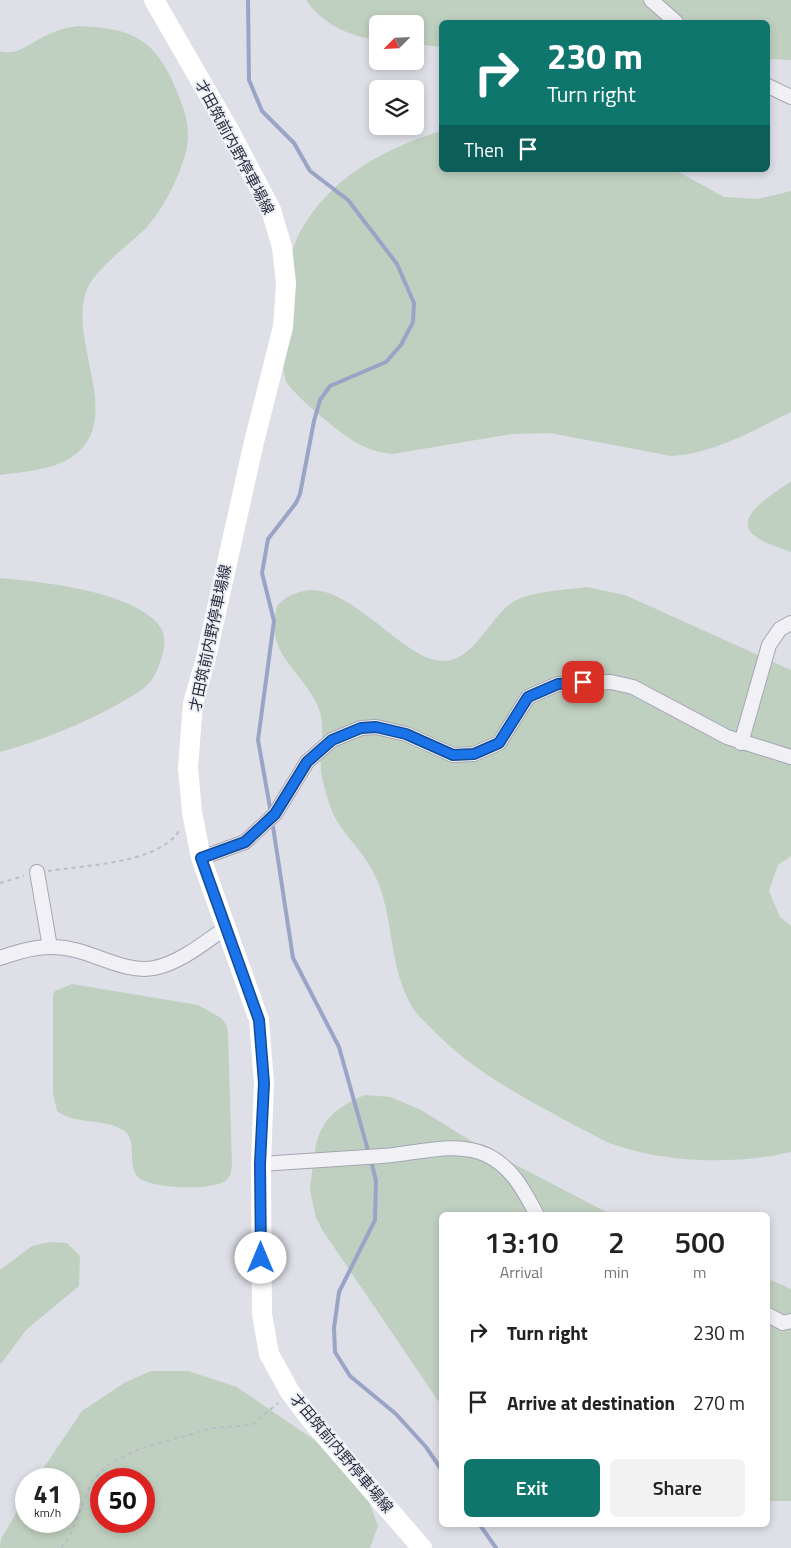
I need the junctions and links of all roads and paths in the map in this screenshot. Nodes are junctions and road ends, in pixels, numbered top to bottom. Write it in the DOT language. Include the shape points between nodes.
graph roads {
  1 [pos="154,0"];
  2 [pos="650,0"];
  3 [pos="674,20"];
  4 [pos="770,87"];
  5 [pos="791,97"];
  6 [pos="791,623"];
  7 [pos="741,743"];
  8 [pos="791,757"];
  9 [pos="192,812"];
  10 [pos="201,858"];
  11 [pos="37,872"];
  12 [pos="0,882"];
  13 [pos="228,927"];
  14 [pos="50,946"];
  15 [pos="0,958"];
  16 [pos="260,1164"];
  17 [pos="535,1212"];
  18 [pos="770,1316"];
  19 [pos="791,1321"];
  20 [pos="290,1392"];
  21 [pos="61,1548"];
  22 [pos="422,1548"];
  1 -- 9 [label="main road, 才田筑前内野停車場線" via="271,210 282,247 286,283 283,327 193,703 188,768"];
  2 -- 3 [label="street"];
  4 -- 5 [label="street"];
  6 -- 7 [label="street" via="780,629 769,645"];
  7 -- 8 [label="street"];
  7 -- 10 [label="street" via="633,686 611,682 558,684 528,697 499,743 474,754 453,755 406,734 376,727 361,728 332,740 307,762 275,814 245,842"];
  9 -- 10 [label="main road, 才田筑前内野停車場線"];
  9 -- 11 [label="path" via="172,842 153,851 122,860"];
  10 -- 13 [label="main road, 才田筑前内野停車場線"];
  11 -- 12 [label="path"];
  11 -- 14 [label="street"];
  13 -- 14 [label="street" via="172,963 153,968 138,969"];
  13 -- 16 [label="main road, 才田筑前内野停車場線" via="259,1020 264,1083"];
  14 -- 15 [label="street" via="26,949"];
  16 -- 17 [label="street" via="471,1150 487,1155 507,1168 519,1182"];
  16 -- 20 [label="main road, 才田筑前内野停車場線" via="262,1314 268,1354"];
  18 -- 19 [label="street" via="783,1323"];
  20 -- 21 [label="path" via="252,1425 212,1428 134,1451 106,1466 92,1481 70,1536"];
  20 -- 22 [label="main road, 才田筑前内野停車場線"];
}
